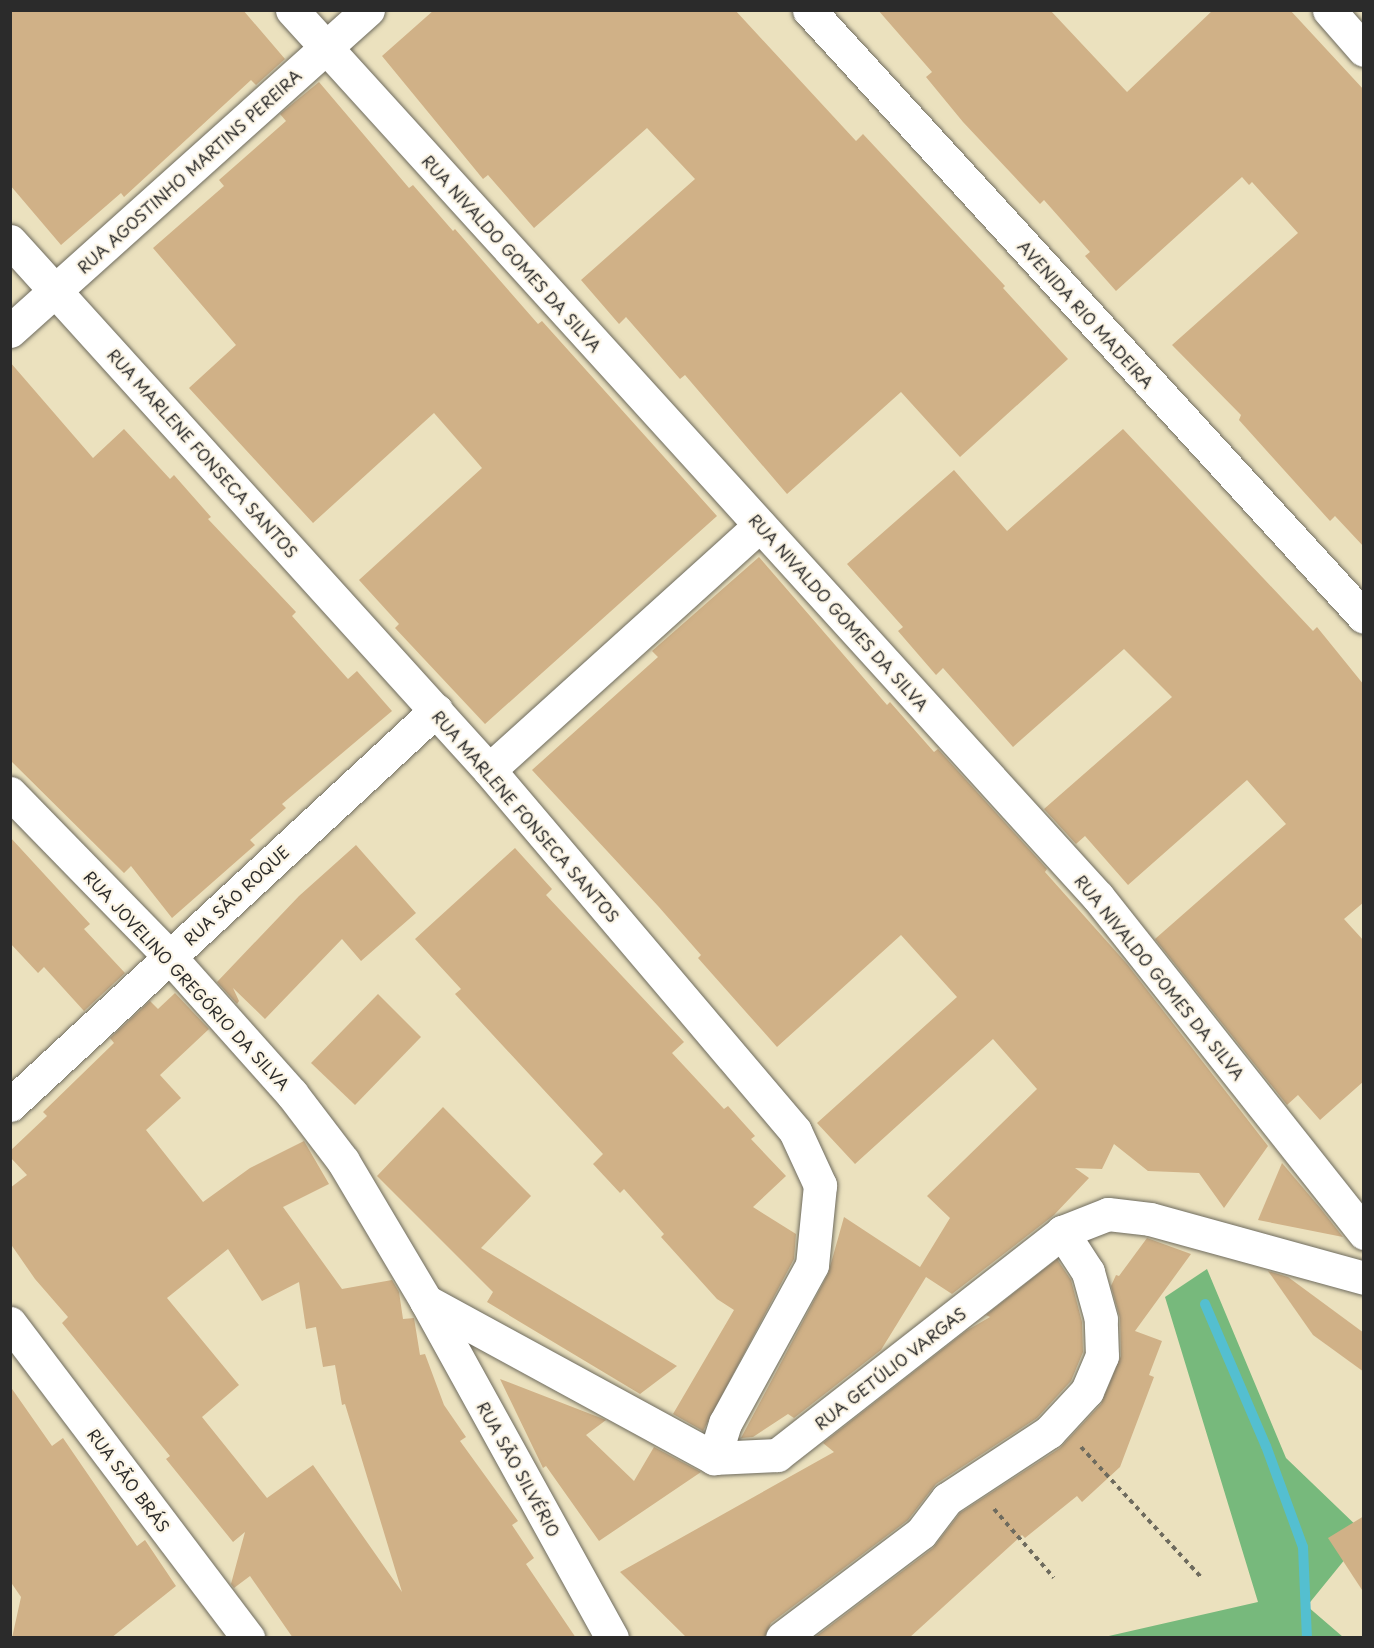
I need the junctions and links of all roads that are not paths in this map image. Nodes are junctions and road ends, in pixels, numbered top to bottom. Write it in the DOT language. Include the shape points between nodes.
graph roads {
  1 [pos="291,10"];
  2 [pos="368,10"];
  3 [pos="809,10"];
  4 [pos="1329,10"];
  5 [pos="326,48"];
  6 [pos="1364,50"];
  7 [pos="10,241"];
  8 [pos="55,290"];
  9 [pos="10,331"];
  10 [pos="760,525"];
  11 [pos="1364,617"];
  12 [pos="436,710"];
  13 [pos="489,770"];
  14 [pos="10,793"];
  15 [pos="170,957"];
  16 [pos="10,1105"];
  17 [pos="1062,1233"];
  18 [pos="1364,1233"];
  19 [pos="1364,1278"];
  20 [pos="426,1301"];
  21 [pos="10,1323"];
  22 [pos="714,1458"];
  23 [pos="248,1638"];
  24 [pos="612,1638"];
  25 [pos="782,1638"];
  1 -- 5 [label="street, RUA NIVALDO GOMES DA SILVA"];
  2 -- 5 [label="street, RUA AGOSTINHO MARTINS PEREIRA"];
  3 -- 11 [label="street, AVENIDA RIO MADEIRA"];
  4 -- 6 [label="street"];
  5 -- 8 [label="street, RUA AGOSTINHO MARTINS PEREIRA"];
  5 -- 10 [label="street, RUA NIVALDO GOMES DA SILVA"];
  7 -- 8 [label="street, RUA MARLENE FONSECA SANTOS"];
  8 -- 9 [label="street, RUA AGOSTINHO MARTINS PEREIRA"];
  8 -- 12 [label="street, RUA MARLENE FONSECA SANTOS"];
  10 -- 13 [label="street"];
  10 -- 18 [label="street, RUA NIVALDO GOMES DA SILVA" via="1098,897"];
  12 -- 13 [label="street, RUA MARLENE FONSECA SANTOS"];
  12 -- 15 [label="street, RUA SÃO ROQUE"];
  13 -- 22 [label="street, RUA MARLENE FONSECA SANTOS" via="795,1131 820,1185 812,1265 725,1423"];
  14 -- 15 [label="street, RUA JOVELINO GREGÓRIO DA SILVA"];
  15 -- 16 [label="street, RUA SÃO ROQUE"];
  15 -- 20 [label="street, RUA JOVELINO GREGÓRIO DA SILVA" via="292,1094 343,1161"];
  17 -- 19 [label="street, RUA GETÚLIO VARGAS" via="1108,1214 1150,1219"];
  17 -- 22 [label="street, RUA GETÚLIO VARGAS" via="777,1455"];
  17 -- 25 [label="street" via="1088,1272 1101,1319 1102,1356 1087,1391 1050,1432 986,1470 947,1499 921,1533"];
  20 -- 22 [label="street"];
  20 -- 24 [label="street, RUA SÃO SILVÉRIO"];
  21 -- 23 [label="street, RUA SÃO BRÁS"];
}
